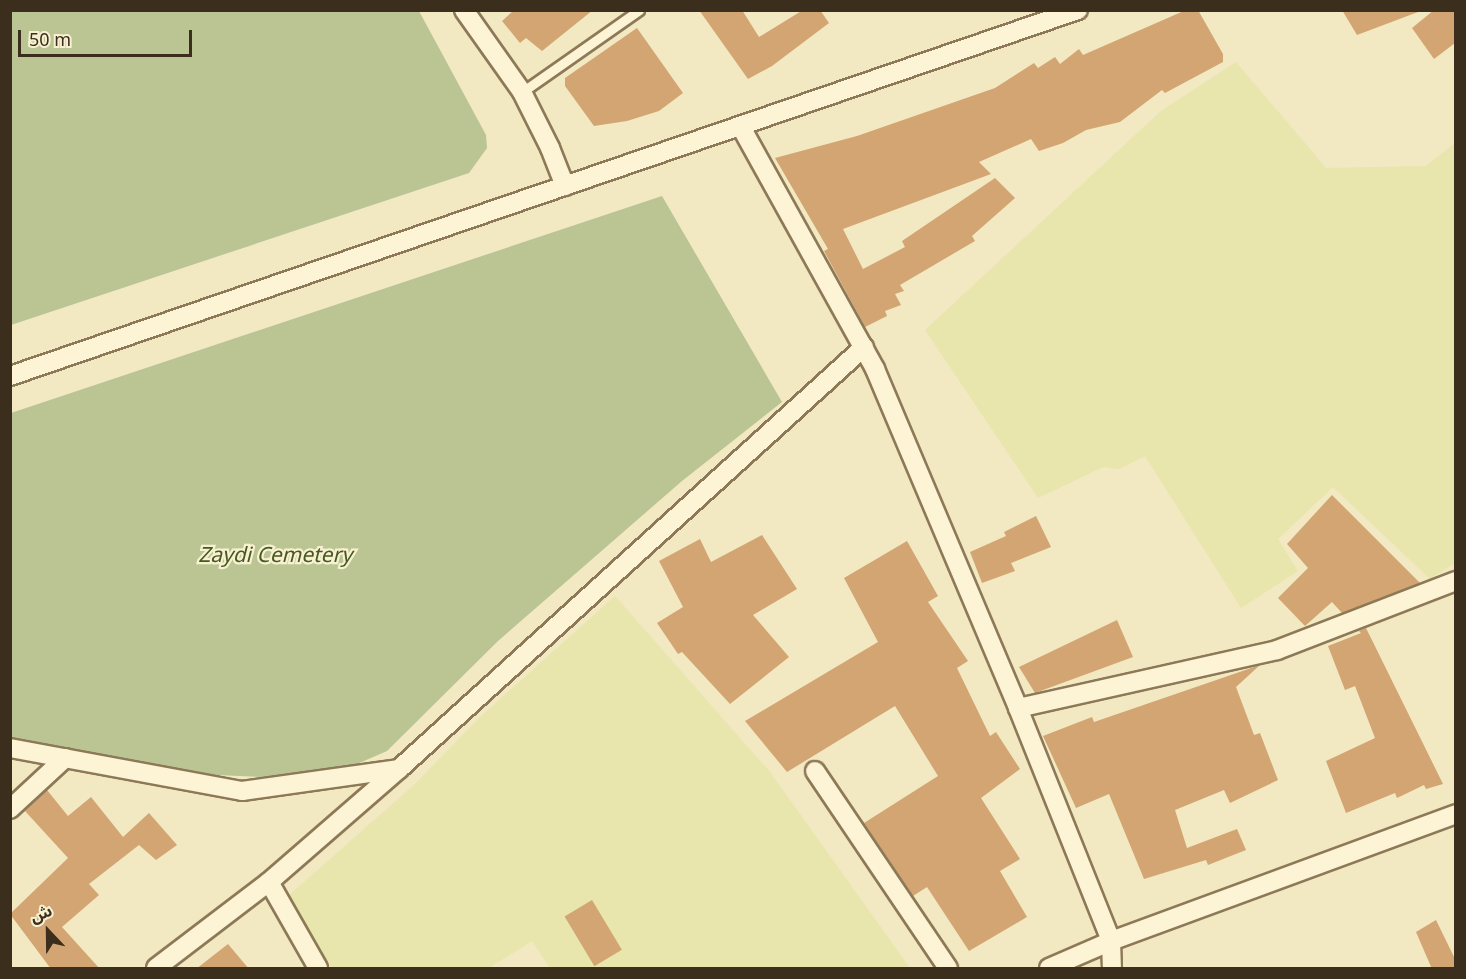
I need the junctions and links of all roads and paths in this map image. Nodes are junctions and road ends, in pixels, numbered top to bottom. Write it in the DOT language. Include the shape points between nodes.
graph roads {
  1 [pos="465,10"];
  2 [pos="639,10"];
  3 [pos="1078,10"];
  4 [pos="522,92"];
  5 [pos="741,127"];
  6 [pos="565,186"];
  7 [pos="864,346"];
  8 [pos="10,376"];
  9 [pos="1455,581"];
  10 [pos="1018,708"];
  11 [pos="10,748"];
  12 [pos="65,758"];
  13 [pos="399,769"];
  14 [pos="815,771"];
  15 [pos="10,809"];
  16 [pos="1455,814"];
  17 [pos="269,882"];
  18 [pos="1111,941"];
  19 [pos="156,969"];
  20 [pos="318,969"];
  21 [pos="948,969"];
  22 [pos="1049,969"];
  23 [pos="1112,969"];
  1 -- 4 [label="street"];
  2 -- 4 [label="lane"];
  3 -- 5 [label="street"];
  4 -- 6 [label="street"];
  5 -- 6 [label="street"];
  5 -- 7 [label="street"];
  6 -- 8 [label="street"];
  7 -- 10 [label="street"];
  7 -- 13 [label="street"];
  9 -- 10 [label="street" via="1277,650"];
  10 -- 18 [label="street"];
  11 -- 12 [label="street"];
  12 -- 13 [label="street" via="242,791"];
  12 -- 15 [label="street"];
  13 -- 17 [label="street"];
  14 -- 21 [label="street"];
  16 -- 18 [label="street"];
  17 -- 19 [label="street"];
  17 -- 20 [label="street"];
  18 -- 22 [label="street"];
  18 -- 23 [label="street"];
}
